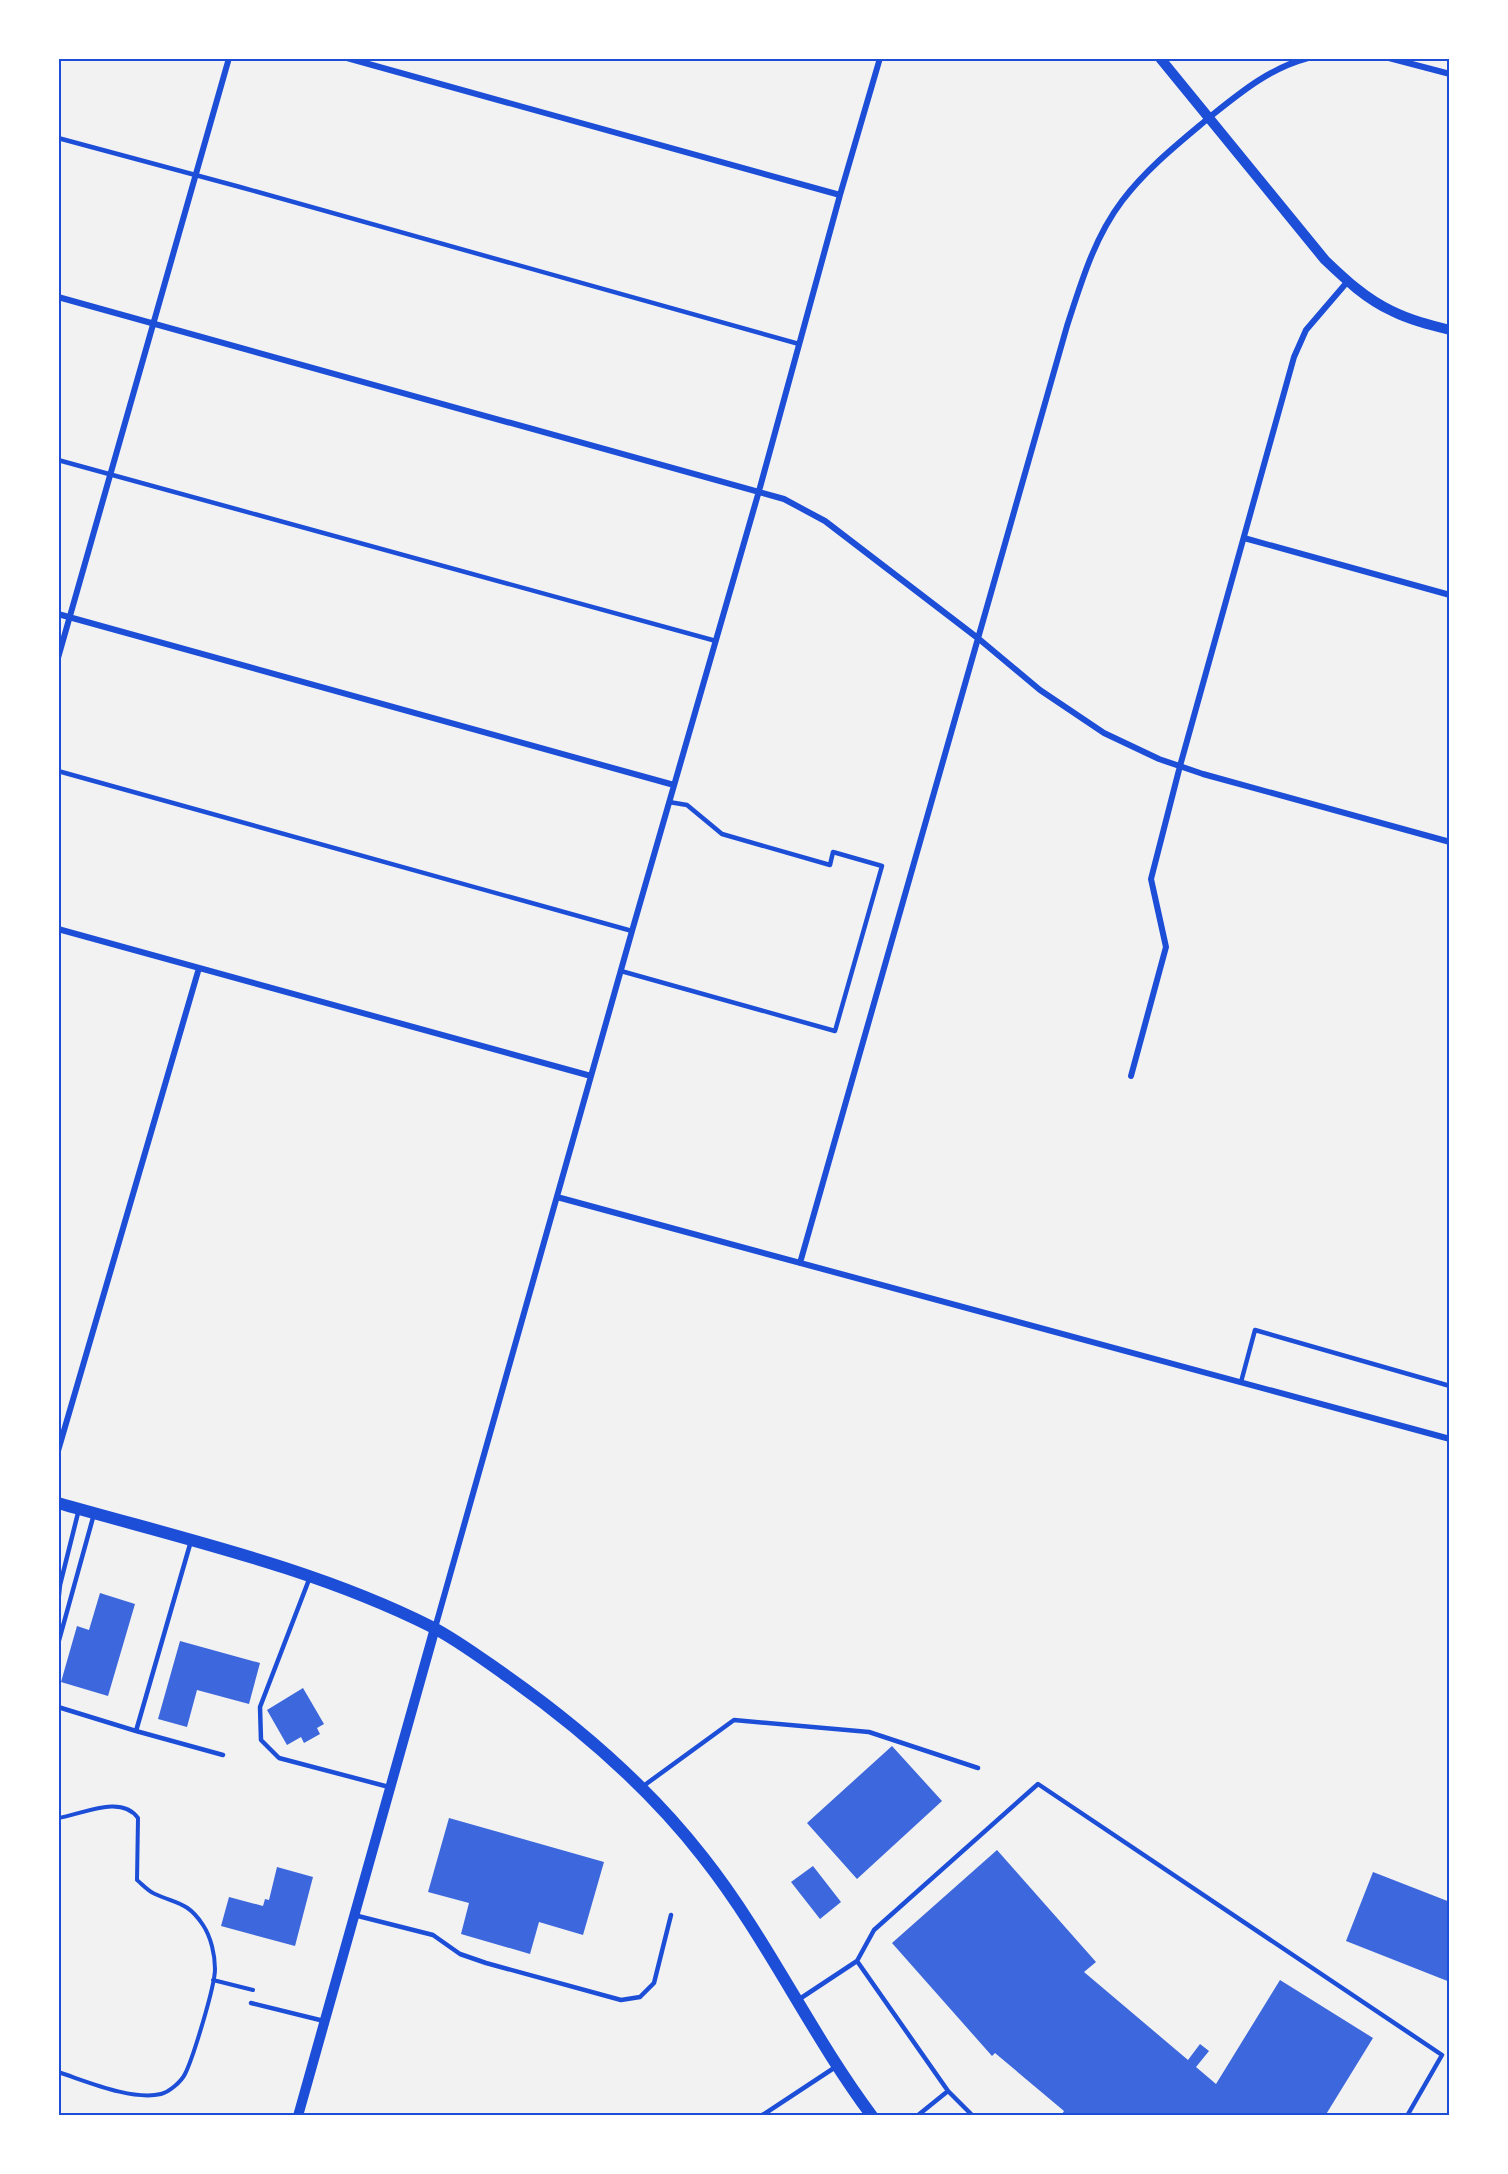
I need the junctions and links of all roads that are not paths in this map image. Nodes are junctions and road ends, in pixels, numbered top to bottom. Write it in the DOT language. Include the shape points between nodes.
graph roads {
  1 [pos="229,58"];
  2 [pos="347,58"];
  3 [pos="879,58"];
  4 [pos="1160,58"];
  5 [pos="1308,58"];
  6 [pos="1389,58"];
  7 [pos="1449,74"];
  8 [pos="1209,118"];
  9 [pos="58,138"];
  10 [pos="196,176"];
  11 [pos="840,195"];
  12 [pos="1348,281"];
  13 [pos="58,297"];
  14 [pos="154,323"];
  15 [pos="1449,330"];
  16 [pos="799,344"];
  17 [pos="58,460"];
  18 [pos="111,475"];
  19 [pos="759,491"];
  20 [pos="1244,538"];
  21 [pos="1449,595"];
  22 [pos="58,614"];
  23 [pos="70,618"];
  24 [pos="979,639"];
  25 [pos="716,641"];
  26 [pos="58,658"];
  27 [pos="1180,766"];
  28 [pos="58,771"];
  29 [pos="674,785"];
  30 [pos="669,802"];
  31 [pos="1449,842"];
  32 [pos="58,929"];
  33 [pos="632,931"];
  34 [pos="199,968"];
  35 [pos="621,970"];
  36 [pos="591,1076"];
  37 [pos="1131,1076"];
  38 [pos="557,1197"];
  39 [pos="800,1263"];
  40 [pos="1241,1383"];
  41 [pos="1449,1386"];
  42 [pos="1449,1439"];
  43 [pos="58,1451"];
  44 [pos="58,1503"];
  45 [pos="79,1509"];
  46 [pos="94,1513"];
  47 [pos="191,1541"];
  48 [pos="310,1577"];
  49 [pos="59,1584"];
  50 [pos="58,1604"];
  51 [pos="435,1628"];
  52 [pos="58,1644"];
  53 [pos="58,1707"];
  54 [pos="136,1731"];
  55 [pos="223,1755"];
  56 [pos="978,1768"];
  57 [pos="390,1787"];
  58 [pos="642,1788"];
  59 [pos="354,1915"];
  60 [pos="671,1915"];
  61 [pos="856,1961"];
  62 [pos="798,2000"];
  63 [pos="251,2003"];
  64 [pos="324,2021"];
  65 [pos="838,2066"];
  66 [pos="948,2091"];
  67 [pos="298,2115"];
  68 [pos="761,2115"];
  69 [pos="872,2115"];
  70 [pos="917,2115"];
  71 [pos="973,2115"];
  72 [pos="1407,2115"];
  1 -- 10 [label="street"];
  2 -- 11 [label="street"];
  3 -- 11 [label="street"];
  4 -- 8 [label="street"];
  5 -- 8 [label="street" via="1263,77"];
  6 -- 7 [label="street"];
  8 -- 12 [label="street" via="1325,260"];
  8 -- 24 [label="street" via="1163,156 1129,193 1088,264"];
  9 -- 10 [label="lane"];
  10 -- 14 [label="street"];
  10 -- 16 [label="lane"];
  11 -- 16 [label="street"];
  12 -- 15 [label="street" via="1393,312"];
  12 -- 20 [label="street" via="1306,330 1294,357"];
  13 -- 14 [label="street"];
  14 -- 18 [label="street"];
  14 -- 19 [label="street"];
  16 -- 19 [label="street"];
  17 -- 18 [label="lane"];
  18 -- 23 [label="street"];
  18 -- 25 [label="lane"];
  19 -- 24 [label="street" via="793,503 825,521"];
  19 -- 25 [label="street"];
  20 -- 21 [label="street"];
  20 -- 27 [label="street"];
  22 -- 23 [label="street"];
  23 -- 26 [label="street"];
  23 -- 29 [label="street"];
  24 -- 27 [label="street" via="1077,717 1131,747"];
  24 -- 39 [label="street"];
  25 -- 29 [label="street"];
  27 -- 31 [label="street"];
  27 -- 37 [label="street" via="1151,879 1166,947"];
  28 -- 33 [label="lane"];
  29 -- 30 [label="street"];
  30 -- 33 [label="street"];
  30 -- 35 [label="lane" via="687,805 722,834 830,865 833,852 882,866 836,1031"];
  32 -- 34 [label="street"];
  33 -- 35 [label="street"];
  34 -- 36 [label="street"];
  34 -- 43 [label="street"];
  35 -- 36 [label="street"];
  36 -- 38 [label="street"];
  38 -- 39 [label="street"];
  38 -- 51 [label="street"];
  39 -- 40 [label="street"];
  40 -- 41 [label="lane" via="1255,1330"];
  40 -- 42 [label="street"];
  44 -- 45 [label="main road"];
  45 -- 46 [label="main road"];
  45 -- 49 [label="lane"];
  46 -- 47 [label="main road"];
  46 -- 52 [label="lane"];
  47 -- 48 [label="main road"];
  47 -- 54 [label="lane"];
  48 -- 51 [label="main road"];
  48 -- 57 [label="lane" via="260,1707 261,1740 279,1758"];
  49 -- 50 [label="lane"];
  51 -- 57 [label="street"];
  51 -- 58 [label="main road" via="538,1698"];
  53 -- 54 [label="lane"];
  54 -- 55 [label="lane"];
  56 -- 58 [label="lane" via="869,1732 734,1720"];
  57 -- 59 [label="street"];
  58 -- 62 [label="main road" via="730,1893"];
  59 -- 60 [label="lane" via="433,1935 460,1954 486,1963 621,2000 640,1997 654,1983"];
  59 -- 64 [label="street"];
  61 -- 62 [label="lane"];
  61 -- 66 [label="lane"];
  61 -- 72 [label="lane" via="874,1930 1038,1784 1442,2055"];
  62 -- 65 [label="main road"];
  63 -- 64 [label="lane"];
  64 -- 67 [label="street"];
  65 -- 68 [label="lane"];
  65 -- 69 [label="main road"];
  66 -- 70 [label="lane"];
  66 -- 71 [label="lane"];
}
